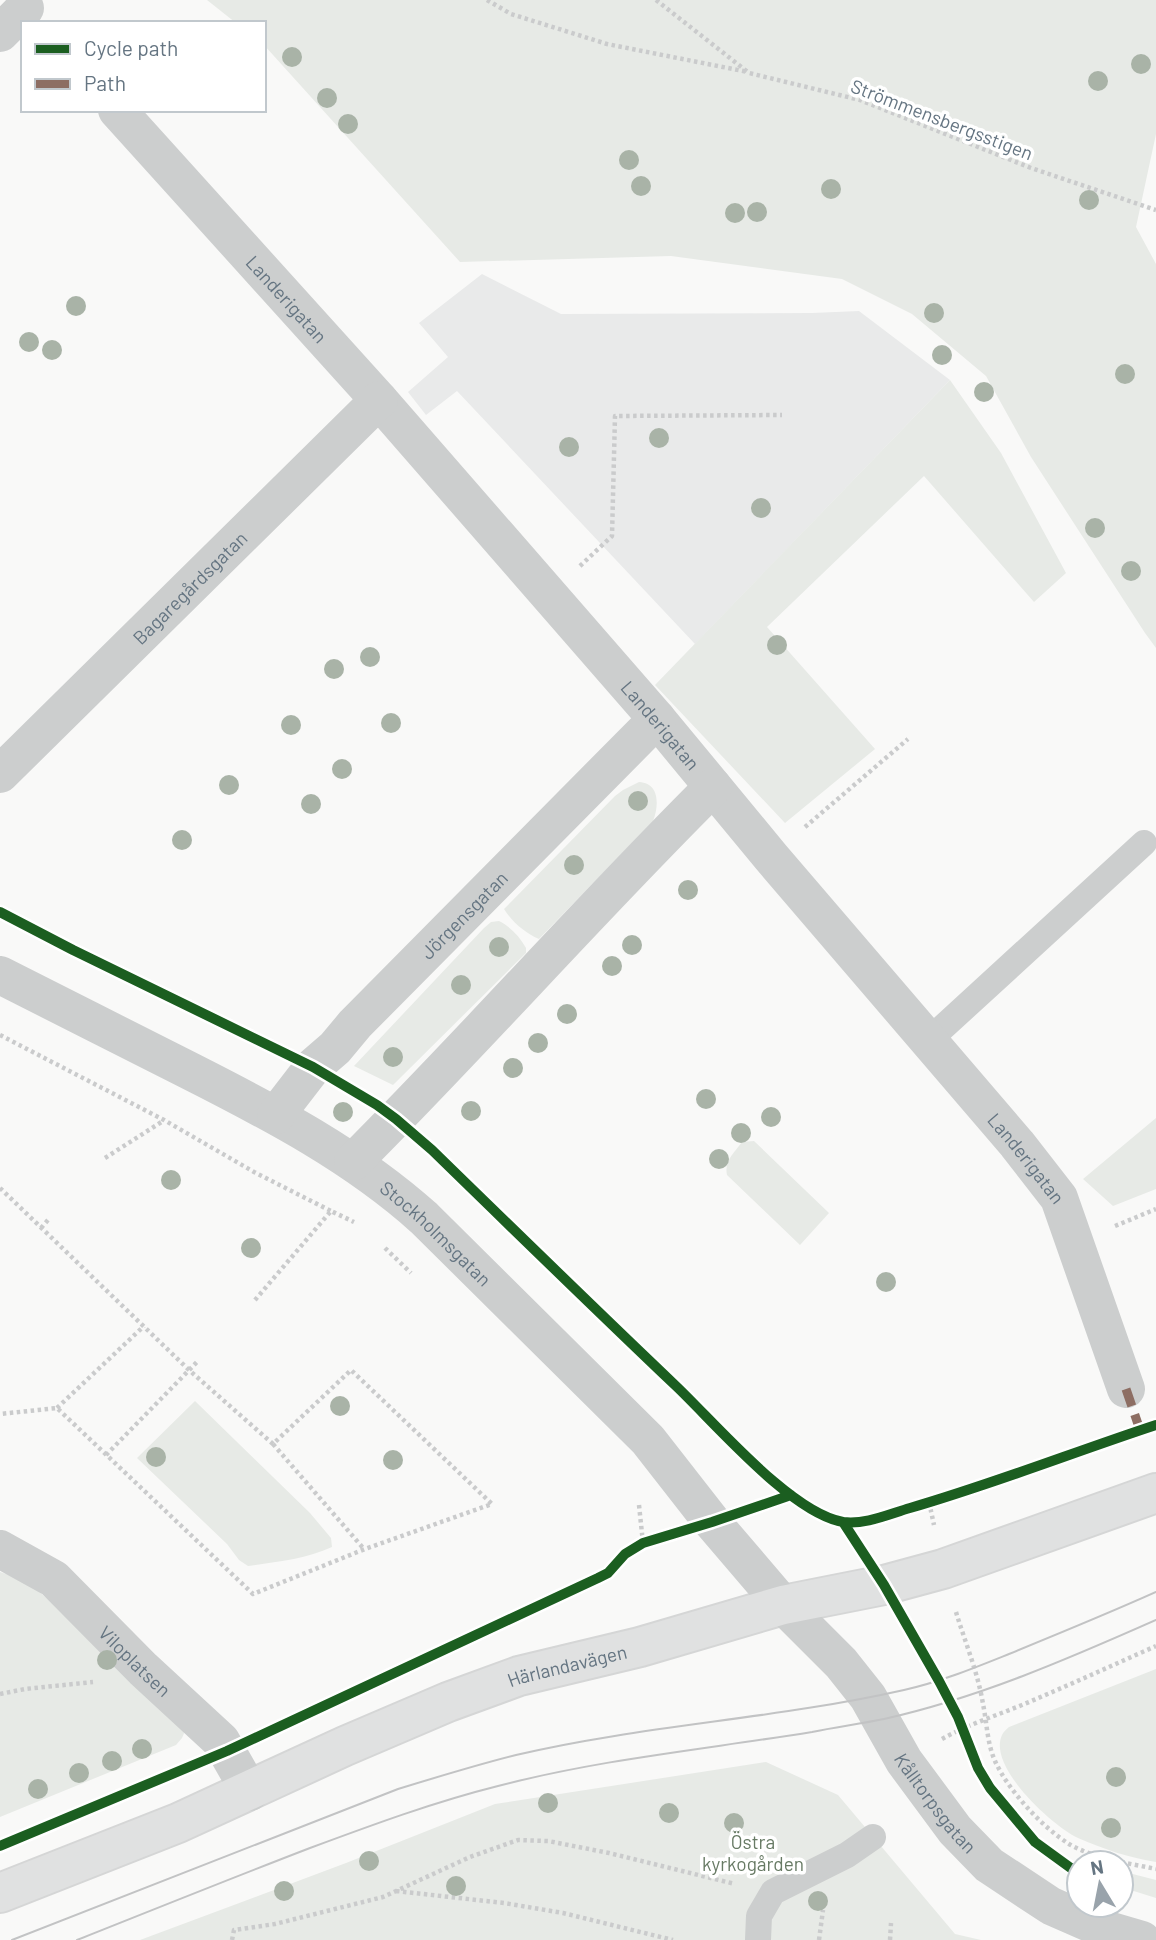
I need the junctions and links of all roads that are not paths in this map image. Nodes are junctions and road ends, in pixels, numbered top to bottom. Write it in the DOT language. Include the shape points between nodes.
graph roads {
  1 [pos="119,112"];
  2 [pos="379,400"];
  3 [pos="657,719"];
  4 [pos="0,774"];
  5 [pos="713,787"];
  6 [pos="1144,843"];
  7 [pos="0,975"];
  8 [pos="928,1041"];
  9 [pos="276,1115"];
  10 [pos="353,1162"];
  11 [pos="1126,1389"];
  12 [pos="1156,1493"];
  13 [pos="0,1549"];
  14 [pos="783,1605"];
  15 [pos="250,1792"];
  16 [pos="873,1837"];
  17 [pos="0,1893"];
  18 [pos="758,1940"];
  19 [pos="1142,1940"];
  1 -- 2 [label="street, Landerigatan"];
  2 -- 3 [label="street, Landerigatan"];
  2 -- 4 [label="street, Bagaregårdsgatan"];
  3 -- 5 [label="street, Landerigatan"];
  3 -- 9 [label="street, Jörgensgatan" via="355,1024"];
  5 -- 8 [label="street, Landerigatan"];
  5 -- 10 [label="street"];
  6 -- 8 [label="lane"];
  7 -- 9 [label="street, Stockholmsgatan"];
  8 -- 11 [label="street, Landerigatan" via="1059,1198"];
  9 -- 10 [label="street, Stockholmsgatan"];
  10 -- 14 [label="street, Stockholmsgatan" via="424,1218 648,1440"];
  12 -- 14 [label="street, Härlandavägen" via="943,1569"];
  13 -- 15 [label="street, Viloplatsen" via="54,1579 221,1741"];
  14 -- 15 [label="street, Härlandavägen" via="519,1676 447,1702"];
  14 -- 19 [label="street, Kålltorpsgatan" via="841,1663 868,1698 904,1761 955,1830 989,1865 1051,1906"];
  15 -- 17 [label="street, Härlandavägen"];
  16 -- 18 [label="lane" via="773,1892 759,1916"];
}
